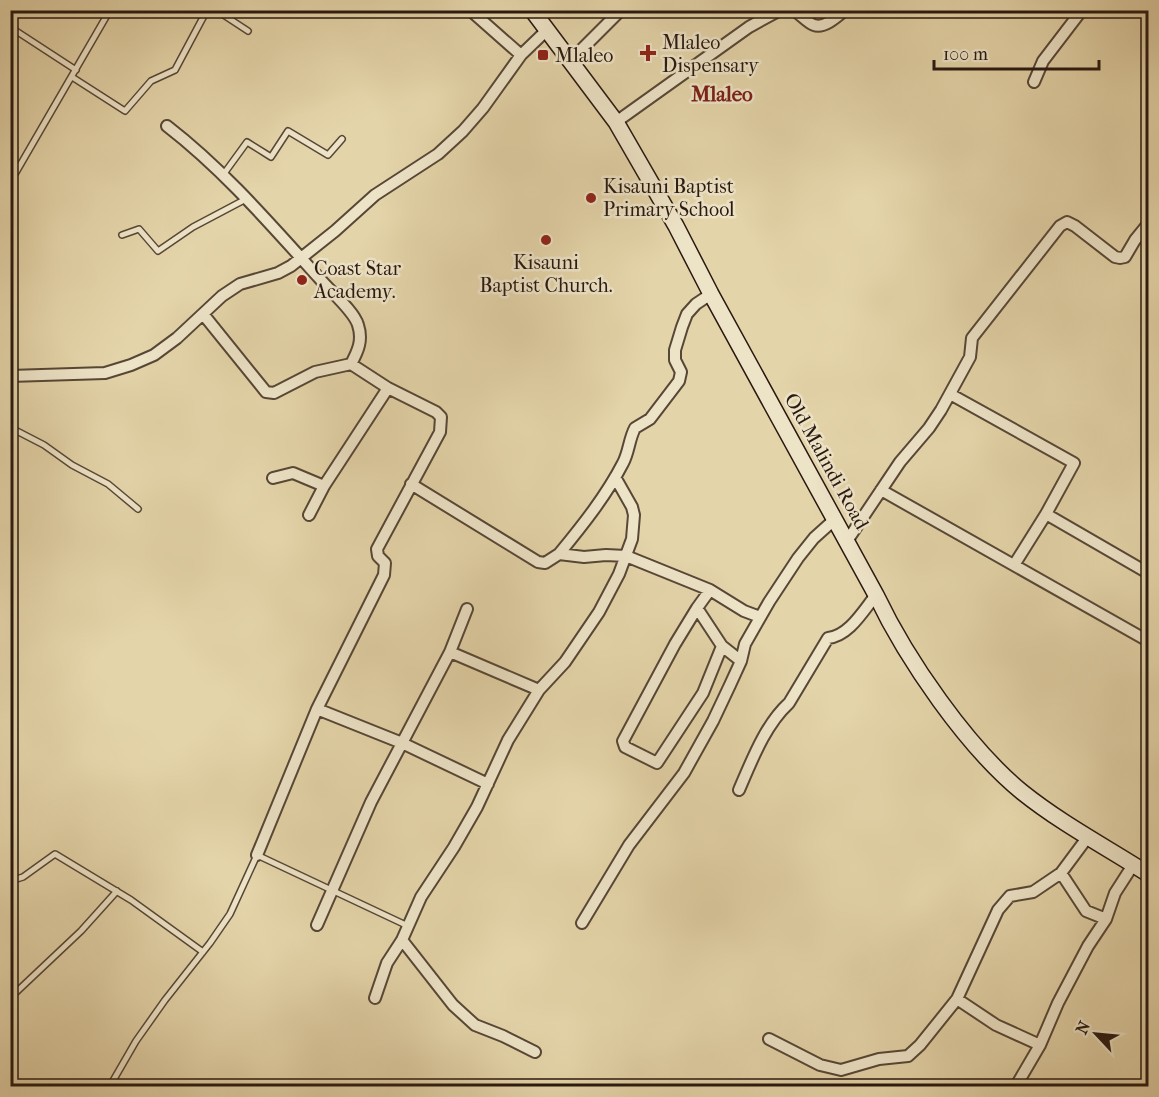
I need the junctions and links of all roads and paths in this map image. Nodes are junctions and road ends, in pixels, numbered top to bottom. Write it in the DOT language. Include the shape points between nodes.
graph roads {
  1 [pos="110,10"];
  2 [pos="207,10"];
  3 [pos="216,10"];
  4 [pos="470,10"];
  5 [pos="532,10"];
  6 [pos="621,10"];
  7 [pos="780,10"];
  8 [pos="794,10"];
  9 [pos="845,10"];
  10 [pos="1082,10"];
  11 [pos="10,27"];
  12 [pos="248,30"];
  13 [pos="547,30"];
  14 [pos="521,55"];
  15 [pos="571,60"];
  16 [pos="76,70"];
  17 [pos="72,77"];
  18 [pos="1034,82"];
  19 [pos="616,122"];
  20 [pos="167,126"];
  21 [pos="342,139"];
  22 [pos="15,174"];
  23 [pos="223,176"];
  24 [pos="246,199"];
  25 [pos="1149,224"];
  26 [pos="122,235"];
  27 [pos="300,257"];
  28 [pos="711,294"];
  29 [pos="203,314"];
  30 [pos="351,364"];
  31 [pos="10,376"];
  32 [pos="388,388"];
  33 [pos="950,394"];
  34 [pos="10,425"];
  35 [pos="615,477"];
  36 [pos="273,478"];
  37 [pos="411,484"];
  38 [pos="324,486"];
  39 [pos="881,489"];
  40 [pos="138,509"];
  41 [pos="1046,514"];
  42 [pos="309,515"];
  43 [pos="834,520"];
  44 [pos="847,541"];
  45 [pos="559,554"];
  46 [pos="626,556"];
  47 [pos="1014,566"];
  48 [pos="1149,573"];
  49 [pos="710,590"];
  50 [pos="876,595"];
  51 [pos="697,608"];
  52 [pos="467,609"];
  53 [pos="760,617"];
  54 [pos="1149,641"];
  55 [pos="722,646"];
  56 [pos="450,652"];
  57 [pos="741,661"];
  58 [pos="539,690"];
  59 [pos="317,708"];
  60 [pos="402,743"];
  61 [pos="488,784"];
  62 [pos="739,790"];
  63 [pos="1087,838"];
  64 [pos="257,855"];
  65 [pos="1134,865"];
  66 [pos="1061,873"];
  67 [pos="1149,874"];
  68 [pos="10,881"];
  69 [pos="332,889"];
  70 [pos="117,891"];
  71 [pos="1106,919"];
  72 [pos="582,923"];
  73 [pos="317,925"];
  74 [pos="408,926"];
  75 [pos="402,940"];
  76 [pos="203,952"];
  77 [pos="10,998"];
  78 [pos="375,998"];
  79 [pos="957,999"];
  80 [pos="769,1039"];
  81 [pos="1040,1045"];
  82 [pos="536,1052"];
  83 [pos="110,1086"];
  84 [pos="1016,1086"];
  1 -- 16 [label="lane"];
  2 -- 17 [label="lane" via="175,70 151,81 125,111"];
  3 -- 12 [label="lane"];
  4 -- 14 [label="street"];
  5 -- 13 [label="main road, Old Malindi Road"];
  6 -- 15 [label="street"];
  7 -- 19 [label="street" via="749,27"];
  8 -- 9 [label="street" via="818,26"];
  10 -- 18 [label="street" via="1043,61"];
  11 -- 16 [label="lane"];
  13 -- 14 [label="street"];
  13 -- 15 [label="main road, Old Malindi Road"];
  14 -- 27 [label="street" via="483,108 438,154 375,195"];
  15 -- 19 [label="main road, Old Malindi Road"];
  16 -- 17 [label="lane"];
  17 -- 22 [label="lane"];
  19 -- 28 [label="main road, Old Malindi Road"];
  20 -- 23 [label="street"];
  21 -- 23 [label="lane" via="328,155 288,132 271,157 247,142"];
  23 -- 24 [label="street"];
  24 -- 26 [label="lane" via="193,226 158,251 139,229"];
  24 -- 27 [label="street"];
  25 -- 33 [label="street" via="1125,257 1120,258 1075,226 1067,222 1059,226 972,338 970,357"];
  27 -- 29 [label="street" via="278,273 240,284"];
  27 -- 30 [label="street" via="358,322 361,337"];
  28 -- 35 [label="street" via="692,309 682,327 675,350 680,381 650,419 635,428"];
  28 -- 43 [label="main road, Old Malindi Road"];
  29 -- 30 [label="street" via="266,392 274,393 315,372"];
  29 -- 31 [label="street" via="154,355 131,365 105,373"];
  30 -- 32 [label="street"];
  32 -- 37 [label="street" via="441,417 440,432"];
  32 -- 38 [label="street"];
  33 -- 39 [label="street"];
  33 -- 41 [label="street" via="1074,464"];
  34 -- 40 [label="lane" via="108,484"];
  35 -- 45 [label="street"];
  35 -- 46 [label="street" via="634,515"];
  36 -- 38 [label="street" via="293,473"];
  37 -- 45 [label="street" via="538,562 545,563"];
  37 -- 59 [label="street" via="376,549 385,563 384,575"];
  38 -- 42 [label="street"];
  39 -- 44 [label="street"];
  39 -- 47 [label="street"];
  41 -- 47 [label="street"];
  41 -- 48 [label="street"];
  43 -- 44 [label="main road, Old Malindi Road"];
  43 -- 53 [label="street" via="798,558"];
  44 -- 50 [label="main road, Old Malindi Road"];
  45 -- 46 [label="street"];
  46 -- 49 [label="street"];
  46 -- 58 [label="street" via="599,612 565,662"];
  47 -- 54 [label="street"];
  49 -- 51 [label="street"];
  49 -- 53 [label="street"];
  50 -- 62 [label="street" via="847,630 828,638 756,751"];
  50 -- 63 [label="main road, Old Malindi Road" via="904,647 973,741 1022,792"];
  51 -- 55 [label="street"];
  51 -- 55 [label="street" via="631,725 623,741 625,747 657,762 703,693"];
  52 -- 56 [label="street"];
  53 -- 57 [label="street"];
  55 -- 57 [label="street"];
  56 -- 58 [label="street"];
  56 -- 60 [label="street"];
  57 -- 72 [label="street" via="684,773 629,845"];
  58 -- 61 [label="street" via="508,740"];
  59 -- 60 [label="street"];
  59 -- 64 [label="street"];
  60 -- 61 [label="street"];
  60 -- 69 [label="street"];
  61 -- 74 [label="street"];
  63 -- 65 [label="main road, Old Malindi Road"];
  63 -- 66 [label="street"];
  64 -- 69 [label="lane"];
  64 -- 76 [label="lane" via="230,914"];
  65 -- 67 [label="main road, Old Malindi Road"];
  65 -- 71 [label="street" via="1115,893"];
  66 -- 71 [label="street" via="1086,911"];
  66 -- 79 [label="street" via="1033,892 1010,896 998,910"];
  68 -- 70 [label="lane" via="23,877 55,854"];
  69 -- 73 [label="street"];
  69 -- 74 [label="lane"];
  70 -- 76 [label="lane"];
  70 -- 77 [label="lane"];
  71 -- 81 [label="street" via="1088,946"];
  74 -- 75 [label="street"];
  75 -- 78 [label="street" via="387,963"];
  75 -- 82 [label="street" via="453,1005 475,1025"];
  76 -- 83 [label="lane" via="136,1041"];
  79 -- 80 [label="street" via="909,1056 879,1059 841,1070 820,1065"];
  79 -- 81 [label="street" via="996,1025"];
  81 -- 84 [label="street"];
}
